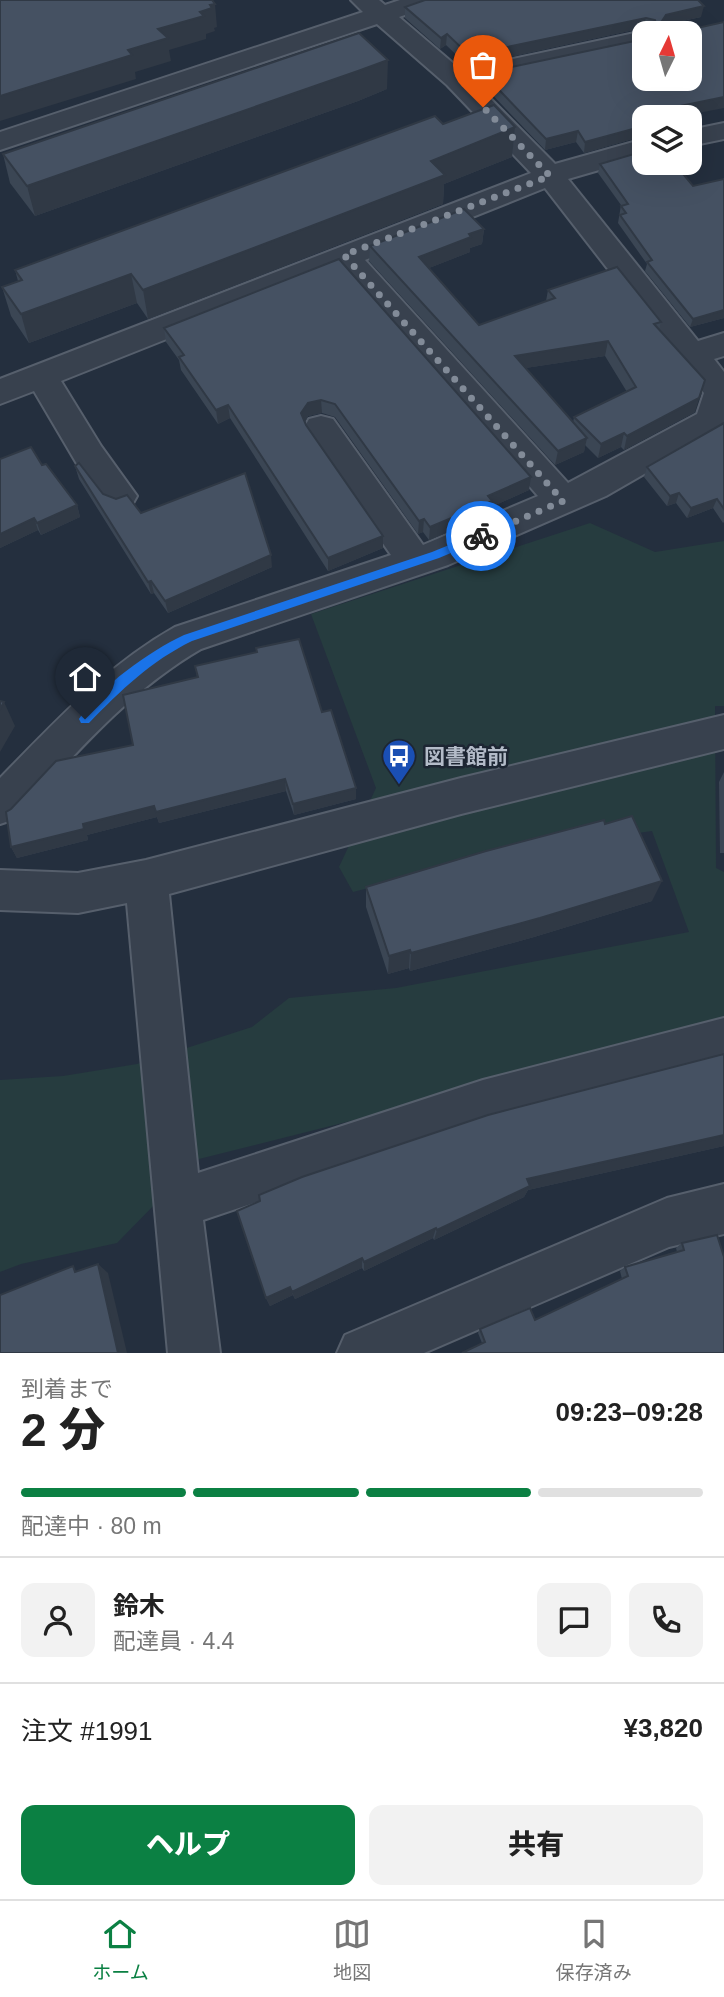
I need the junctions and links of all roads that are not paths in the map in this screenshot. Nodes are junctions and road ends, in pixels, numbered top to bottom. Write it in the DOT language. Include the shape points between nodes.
graph roads {
  1 [pos="425,0"];
  2 [pos="372,7"];
  3 [pos="632,42"];
  4 [pos="456,79"];
  5 [pos="724,131"];
  6 [pos="702,136"];
  7 [pos="0,142"];
  8 [pos="632,151"];
  9 [pos="550,176"];
  10 [pos="344,255"];
  11 [pos="724,344"];
  12 [pos="692,355"];
  13 [pos="41,375"];
  14 [pos="0,392"];
  15 [pos="718,423"];
  16 [pos="321,428"];
  17 [pos="120,496"];
  18 [pos="563,501"];
  19 [pos="415,562"];
  20 [pos="724,732"];
  21 [pos="0,806"];
  22 [pos="146,880"];
  23 [pos="0,890"];
  24 [pos="724,1041"];
  25 [pos="177,1205"];
  26 [pos="724,1209"];
  27 [pos="194,1353"];
  28 [pos="363,1353"];
  1 -- 2 [label="street"];
  2 -- 4 [label="street"];
  2 -- 7 [label="street"];
  3 -- 4 [label="street"];
  4 -- 9 [label="street"];
  5 -- 6 [label="street"];
  8 -- 9 [label="street"];
  9 -- 10 [label="street"];
  9 -- 12 [label="street"];
  10 -- 13 [label="street"];
  10 -- 18 [label="street"];
  11 -- 12 [label="street"];
  12 -- 15 [label="street" via="721,391"];
  13 -- 14 [label="street"];
  13 -- 17 [label="street" via="89,455"];
  15 -- 18 [label="street"];
  16 -- 19 [label="street"];
  18 -- 19 [label="street"];
  19 -- 21 [label="street" via="188,638 159,652 119,684"];
  20 -- 22 [label="street"];
  22 -- 23 [label="street" via="78,893"];
  22 -- 25 [label="street"];
  24 -- 25 [label="street" via="483,1103"];
  25 -- 27 [label="street"];
  26 -- 28 [label="street" via="667,1223"];
}
